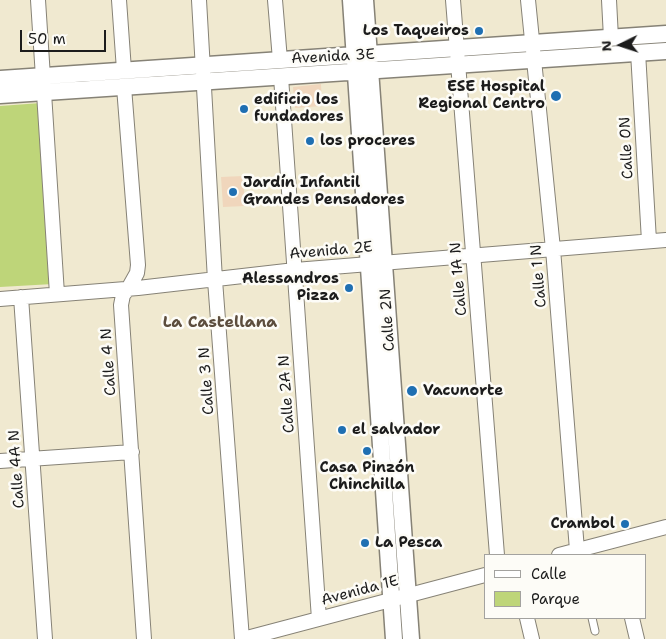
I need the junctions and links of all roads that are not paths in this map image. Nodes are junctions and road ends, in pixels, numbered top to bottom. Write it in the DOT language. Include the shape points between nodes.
graph roads {
  1 [pos="38,0"];
  2 [pos="120,0"];
  3 [pos="199,0"];
  4 [pos="275,0"];
  5 [pos="351,0"];
  6 [pos="365,0"];
  7 [pos="453,0"];
  8 [pos="528,0"];
  9 [pos="609,0"];
  10 [pos="666,34"];
  11 [pos="611,38"];
  12 [pos="666,51"];
  13 [pos="532,52"];
  14 [pos="638,52"];
  15 [pos="458,57"];
  16 [pos="362,63"];
  17 [pos="203,64"];
  18 [pos="280,68"];
  19 [pos="124,70"];
  20 [pos="44,76"];
  21 [pos="0,79"];
  22 [pos="204,82"];
  23 [pos="124,87"];
  24 [pos="44,92"];
  25 [pos="0,95"];
  26 [pos="0,100"];
  27 [pos="666,240"];
  28 [pos="649,241"];
  29 [pos="553,249"];
  30 [pos="473,256"];
  31 [pos="376,263"];
  32 [pos="295,270"];
  33 [pos="216,280"];
  34 [pos="128,289"];
  35 [pos="57,294"];
  36 [pos="21,297"];
  37 [pos="0,299"];
  38 [pos="132,452"];
  39 [pos="32,459"];
  40 [pos="0,461"];
  41 [pos="666,527"];
  42 [pos="612,541"];
  43 [pos="578,553"];
  44 [pos="497,554"];
  45 [pos="615,554"];
  46 [pos="483,576"];
  47 [pos="408,595"];
  48 [pos="391,600"];
  49 [pos="319,619"];
  50 [pos="527,619"];
  51 [pos="592,619"];
  52 [pos="632,619"];
  53 [pos="595,631"];
  54 [pos="46,639"];
  55 [pos="144,639"];
  56 [pos="243,639"];
  57 [pos="394,639"];
  58 [pos="411,639"];
  59 [pos="532,639"];
  60 [pos="637,639"];
  1 -- 20 [label="street"];
  2 -- 19 [label="street"];
  3 -- 17 [label="street, Calle 3 N"];
  4 -- 18 [label="street, Calle 2A N"];
  5 -- 16 [label="street, Calle 2N"];
  6 -- 16 [label="street, Calle 2N"];
  7 -- 15 [label="street, Calle 1A N"];
  8 -- 13 [label="street, Calle 1 N"];
  9 -- 11 [label="street"];
  10 -- 11 [label="street, Avenida 3E"];
  11 -- 13 [label="street, Avenida 3E"];
  12 -- 14 [label="street, Avenida 3E"];
  13 -- 14 [label="street, Avenida 3E"];
  13 -- 15 [label="street, Avenida 3E"];
  13 -- 29 [label="street, Calle 1 N"];
  14 -- 28 [label="street, Calle 0N"];
  15 -- 16 [label="street, Avenida 3E"];
  15 -- 30 [label="street, Calle 1A N"];
  16 -- 18 [label="street, Avenida 3E"];
  16 -- 31 [label="street, Calle 2N"];
  17 -- 18 [label="street, Avenida 3E"];
  17 -- 19 [label="street, Avenida 3E"];
  17 -- 22 [label="street, Calle 3 N"];
  18 -- 22 [label="street, Avenida 3E"];
  18 -- 32 [label="street, Calle 2A N"];
  19 -- 20 [label="street, Avenida 3E"];
  20 -- 21 [label="street, Avenida 3E"];
  20 -- 24 [label="street"];
  22 -- 23 [label="street, Avenida 3E"];
  22 -- 33 [label="street, Calle 3 N"];
  23 -- 24 [label="street, Avenida 3E"];
  23 -- 34 [label="street, Calle 4 N" via="138,265"];
  24 -- 25 [label="street, Avenida 3E"];
  24 -- 26 [label="lane" via="34,97"];
  24 -- 35 [label="street"];
  27 -- 28 [label="street, Avenida 2E"];
  28 -- 29 [label="street, Avenida 2E"];
  29 -- 30 [label="street, Avenida 2E"];
  29 -- 43 [label="street, Calle 1 N"];
  30 -- 31 [label="street, Avenida 2E"];
  30 -- 44 [label="street, Calle 1A N"];
  31 -- 32 [label="street, Avenida 2E"];
  31 -- 47 [label="street, Calle 2N"];
  31 -- 48 [label="street, Calle 2N"];
  32 -- 33 [label="street, Avenida 2E"];
  32 -- 49 [label="street, Calle 2A N"];
  33 -- 34 [label="street, Avenida 2E"];
  33 -- 56 [label="street, Calle 3 N"];
  34 -- 35 [label="street, Avenida 2E"];
  34 -- 38 [label="street, Calle 4 N" via="121,306"];
  35 -- 36 [label="street, Avenida 2E"];
  36 -- 37 [label="street, Avenida 2E"];
  36 -- 39 [label="street, Calle 4A N"];
  38 -- 39 [label="street"];
  38 -- 55 [label="street, Calle 4 N"];
  39 -- 40 [label="street"];
  39 -- 54 [label="street, Calle 4A N"];
  41 -- 42 [label="street"];
  42 -- 43 [label="street"];
  42 -- 45 [label="street"];
  46 -- 47 [label="street, Avenida 1E"];
  47 -- 48 [label="street, Avenida 1E"];
  47 -- 58 [label="street, Calle 2N"];
  48 -- 49 [label="street, Avenida 1E"];
  48 -- 57 [label="street, Calle 2N"];
  49 -- 56 [label="street, Avenida 1E"];
  50 -- 59 [label="street"];
  51 -- 53 [label="lane"];
  52 -- 60 [label="street"];
}
